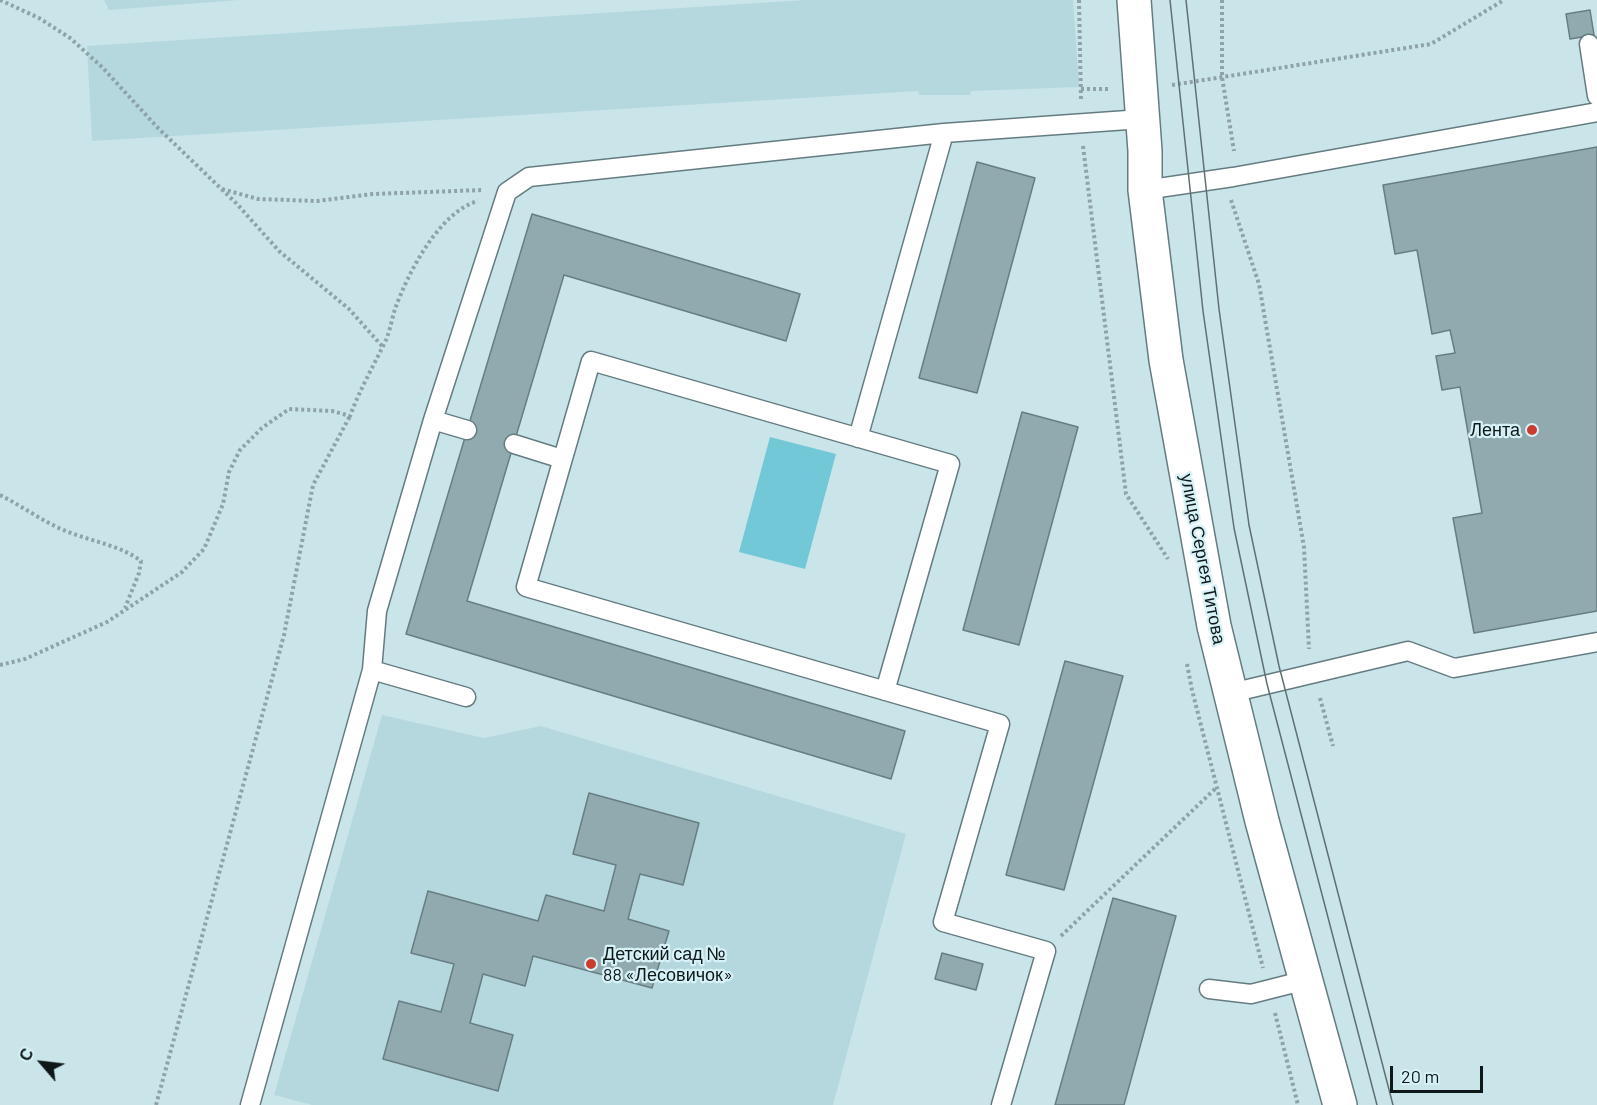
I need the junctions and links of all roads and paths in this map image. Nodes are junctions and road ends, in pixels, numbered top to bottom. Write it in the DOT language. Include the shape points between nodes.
graph roads {
  1 [pos="0,0"];
  2 [pos="1134,0"];
  3 [pos="1222,0"];
  4 [pos="1504,0"];
  5 [pos="1589,44"];
  6 [pos="1222,76"];
  7 [pos="1081,89"];
  8 [pos="1597,96"];
  9 [pos="1141,103"];
  10 [pos="1597,112"];
  11 [pos="944,133"];
  12 [pos="1235,157"];
  13 [pos="221,189"];
  14 [pos="1145,190"];
  15 [pos="507,192"];
  16 [pos="1230,198"];
  17 [pos="382,346"];
  18 [pos="350,416"];
  19 [pos="433,420"];
  20 [pos="467,430"];
  21 [pos="858,438"];
  22 [pos="514,444"];
  23 [pos="562,459"];
  24 [pos="0,495"];
  25 [pos="125,609"];
  26 [pos="1597,642"];
  27 [pos="1309,656"];
  28 [pos="0,665"];
  29 [pos="372,670"];
  30 [pos="885,691"];
  31 [pos="1231,693"];
  32 [pos="466,697"];
  33 [pos="1320,697"];
  34 [pos="1333,746"];
  35 [pos="1217,787"];
  36 [pos="1046,951"];
  37 [pos="1306,980"];
  38 [pos="1209,989"];
  39 [pos="156,1105"];
  40 [pos="250,1105"];
  41 [pos="1001,1105"];
  42 [pos="1340,1105"];
  1 -- 13 [label="path" via="70,38"];
  2 -- 9 [label="main road, улица Сергея Титова"];
  3 -- 6 [label="path"];
  4 -- 6 [label="path" via="1431,44"];
  5 -- 8 [label="lane"];
  6 -- 9 [label="path"];
  6 -- 12 [label="path"];
  7 -- 9 [label="path"];
  9 -- 11 [label="lane"];
  9 -- 14 [label="main road, улица Сергея Титова"];
  10 -- 14 [label="lane"];
  11 -- 15 [label="lane" via="529,177"];
  11 -- 21 [label="lane"];
  13 -- 15 [label="path" via="258,199 317,201 373,194"];
  13 -- 17 [label="path" via="279,251 349,309"];
  14 -- 31 [label="main road, улица Сергея Титова" via="1166,360 1214,626"];
  15 -- 17 [label="path" via="467,204 425,247"];
  15 -- 19 [label="lane"];
  16 -- 27 [label="path" via="1259,284 1304,547"];
  17 -- 18 [label="path"];
  18 -- 25 [label="path" via="289,409 262,428 240,450 229,472 223,504 204,549 182,572"];
  18 -- 39 [label="path" via="313,484 284,635"];
  19 -- 20 [label="lane"];
  19 -- 29 [label="lane" via="377,611"];
  21 -- 23 [label="lane" via="591,361"];
  21 -- 30 [label="lane" via="950,464"];
  22 -- 23 [label="lane"];
  23 -- 30 [label="lane" via="526,587"];
  24 -- 25 [label="path" via="49,524 129,552 141,561"];
  25 -- 28 [label="path" via="106,622 25,659"];
  26 -- 31 [label="lane" via="1454,668 1408,651"];
  29 -- 32 [label="lane"];
  29 -- 40 [label="lane"];
  30 -- 36 [label="lane" via="1000,724 943,922"];
  31 -- 37 [label="main road, улица Сергея Титова"];
  33 -- 34 [label="path"];
  35 -- 36 [label="path"];
  36 -- 41 [label="lane"];
  37 -- 38 [label="lane" via="1251,994"];
  37 -- 42 [label="main road, улица Сергея Титова"];
}
